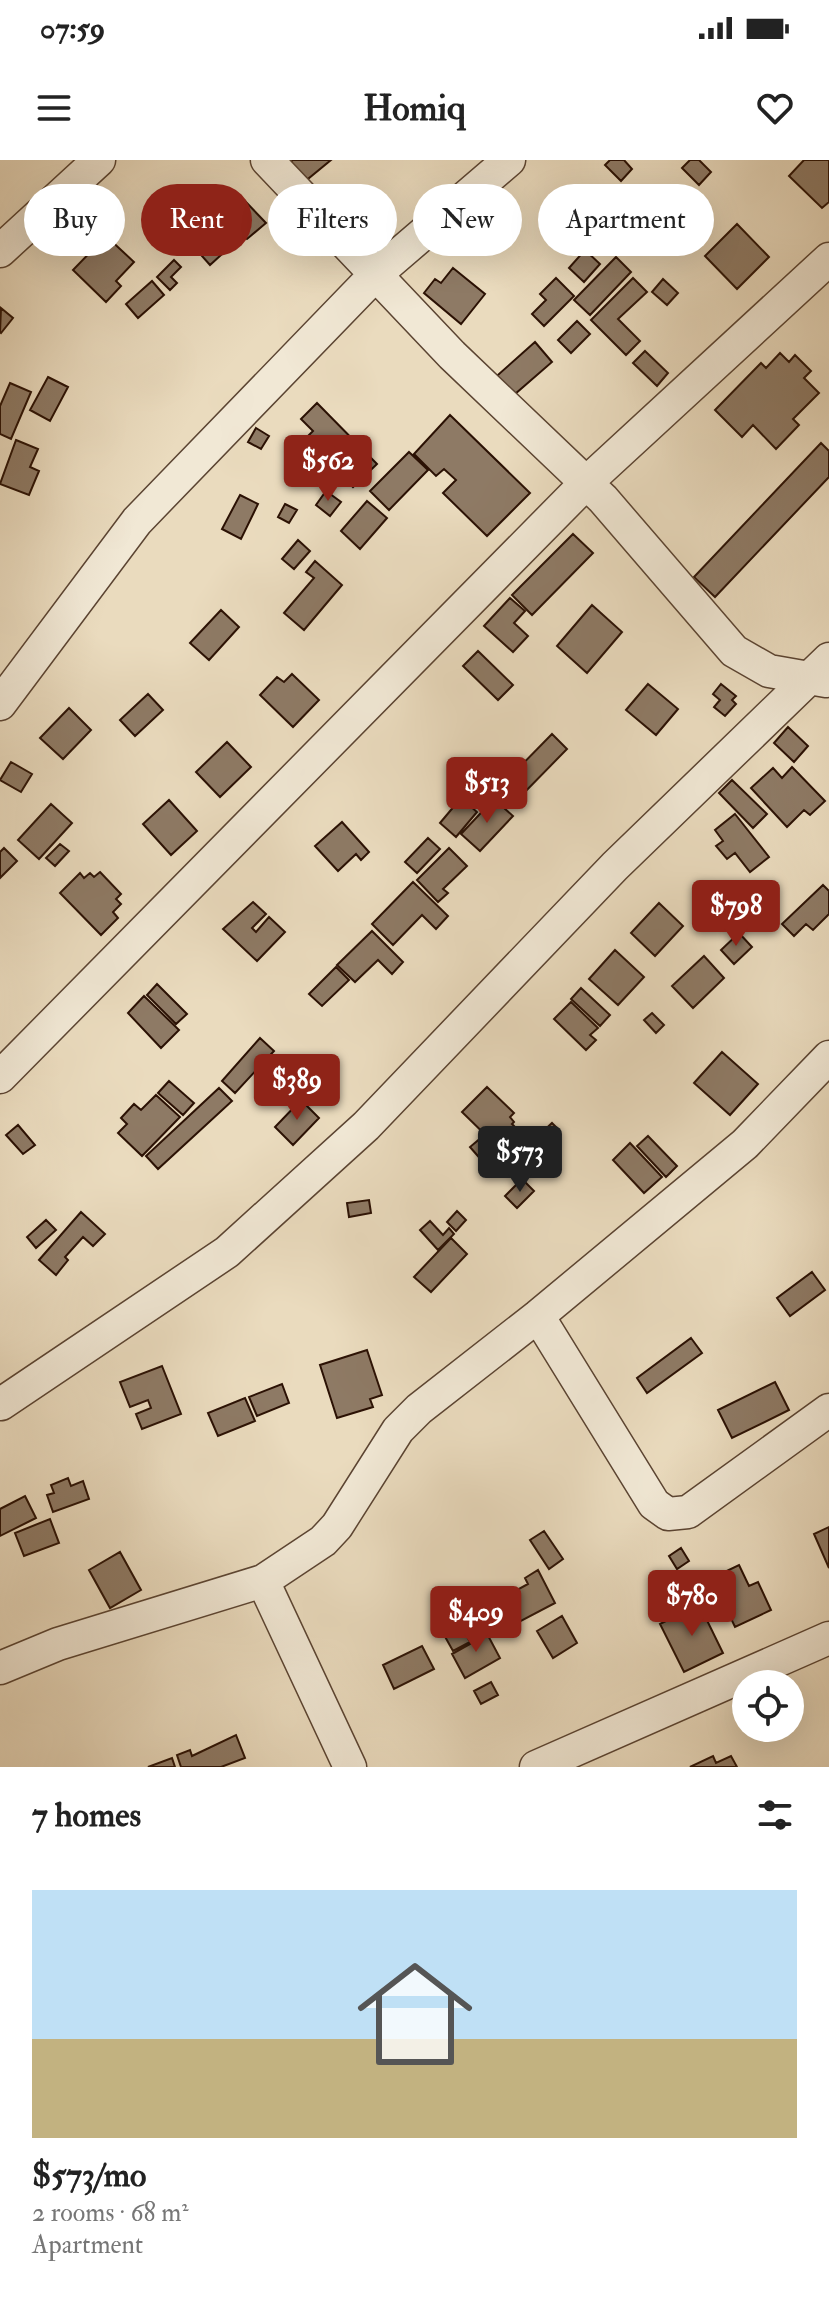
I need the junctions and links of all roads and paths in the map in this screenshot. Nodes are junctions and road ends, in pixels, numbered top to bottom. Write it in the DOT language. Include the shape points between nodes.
graph roads {
  1 [pos="99,160"];
  2 [pos="267,160"];
  3 [pos="509,160"];
  4 [pos="0,251"];
  5 [pos="829,259"];
  6 [pos="375,275"];
  7 [pos="586,483"];
  8 [pos="823,673"];
  9 [pos="0,704"];
  10 [pos="829,1057"];
  11 [pos="0,1077"];
  12 [pos="538,1316"];
  13 [pos="1,1404"];
  14 [pos="829,1410"];
  15 [pos="263,1581"];
  16 [pos="829,1638"];
  17 [pos="0,1668"];
  18 [pos="350,1767"];
  19 [pos="536,1767"];
  1 -- 4 [label="street"];
  2 -- 6 [label="street"];
  3 -- 6 [label="street"];
  5 -- 7 [label="street"];
  6 -- 7 [label="street"];
  6 -- 9 [label="street" via="137,521"];
  7 -- 8 [label="street" via="734,651 769,671"];
  7 -- 11 [label="street"];
  8 -- 13 [label="street" via="615,866 366,1126 227,1252"];
  10 -- 12 [label="street" via="745,1144"];
  12 -- 14 [label="street" via="654,1504 668,1514 688,1512"];
  12 -- 15 [label="street" via="419,1409 398,1430 337,1526"];
  15 -- 17 [label="street" via="58,1644"];
  15 -- 18 [label="street"];
  16 -- 19 [label="street"];
}
